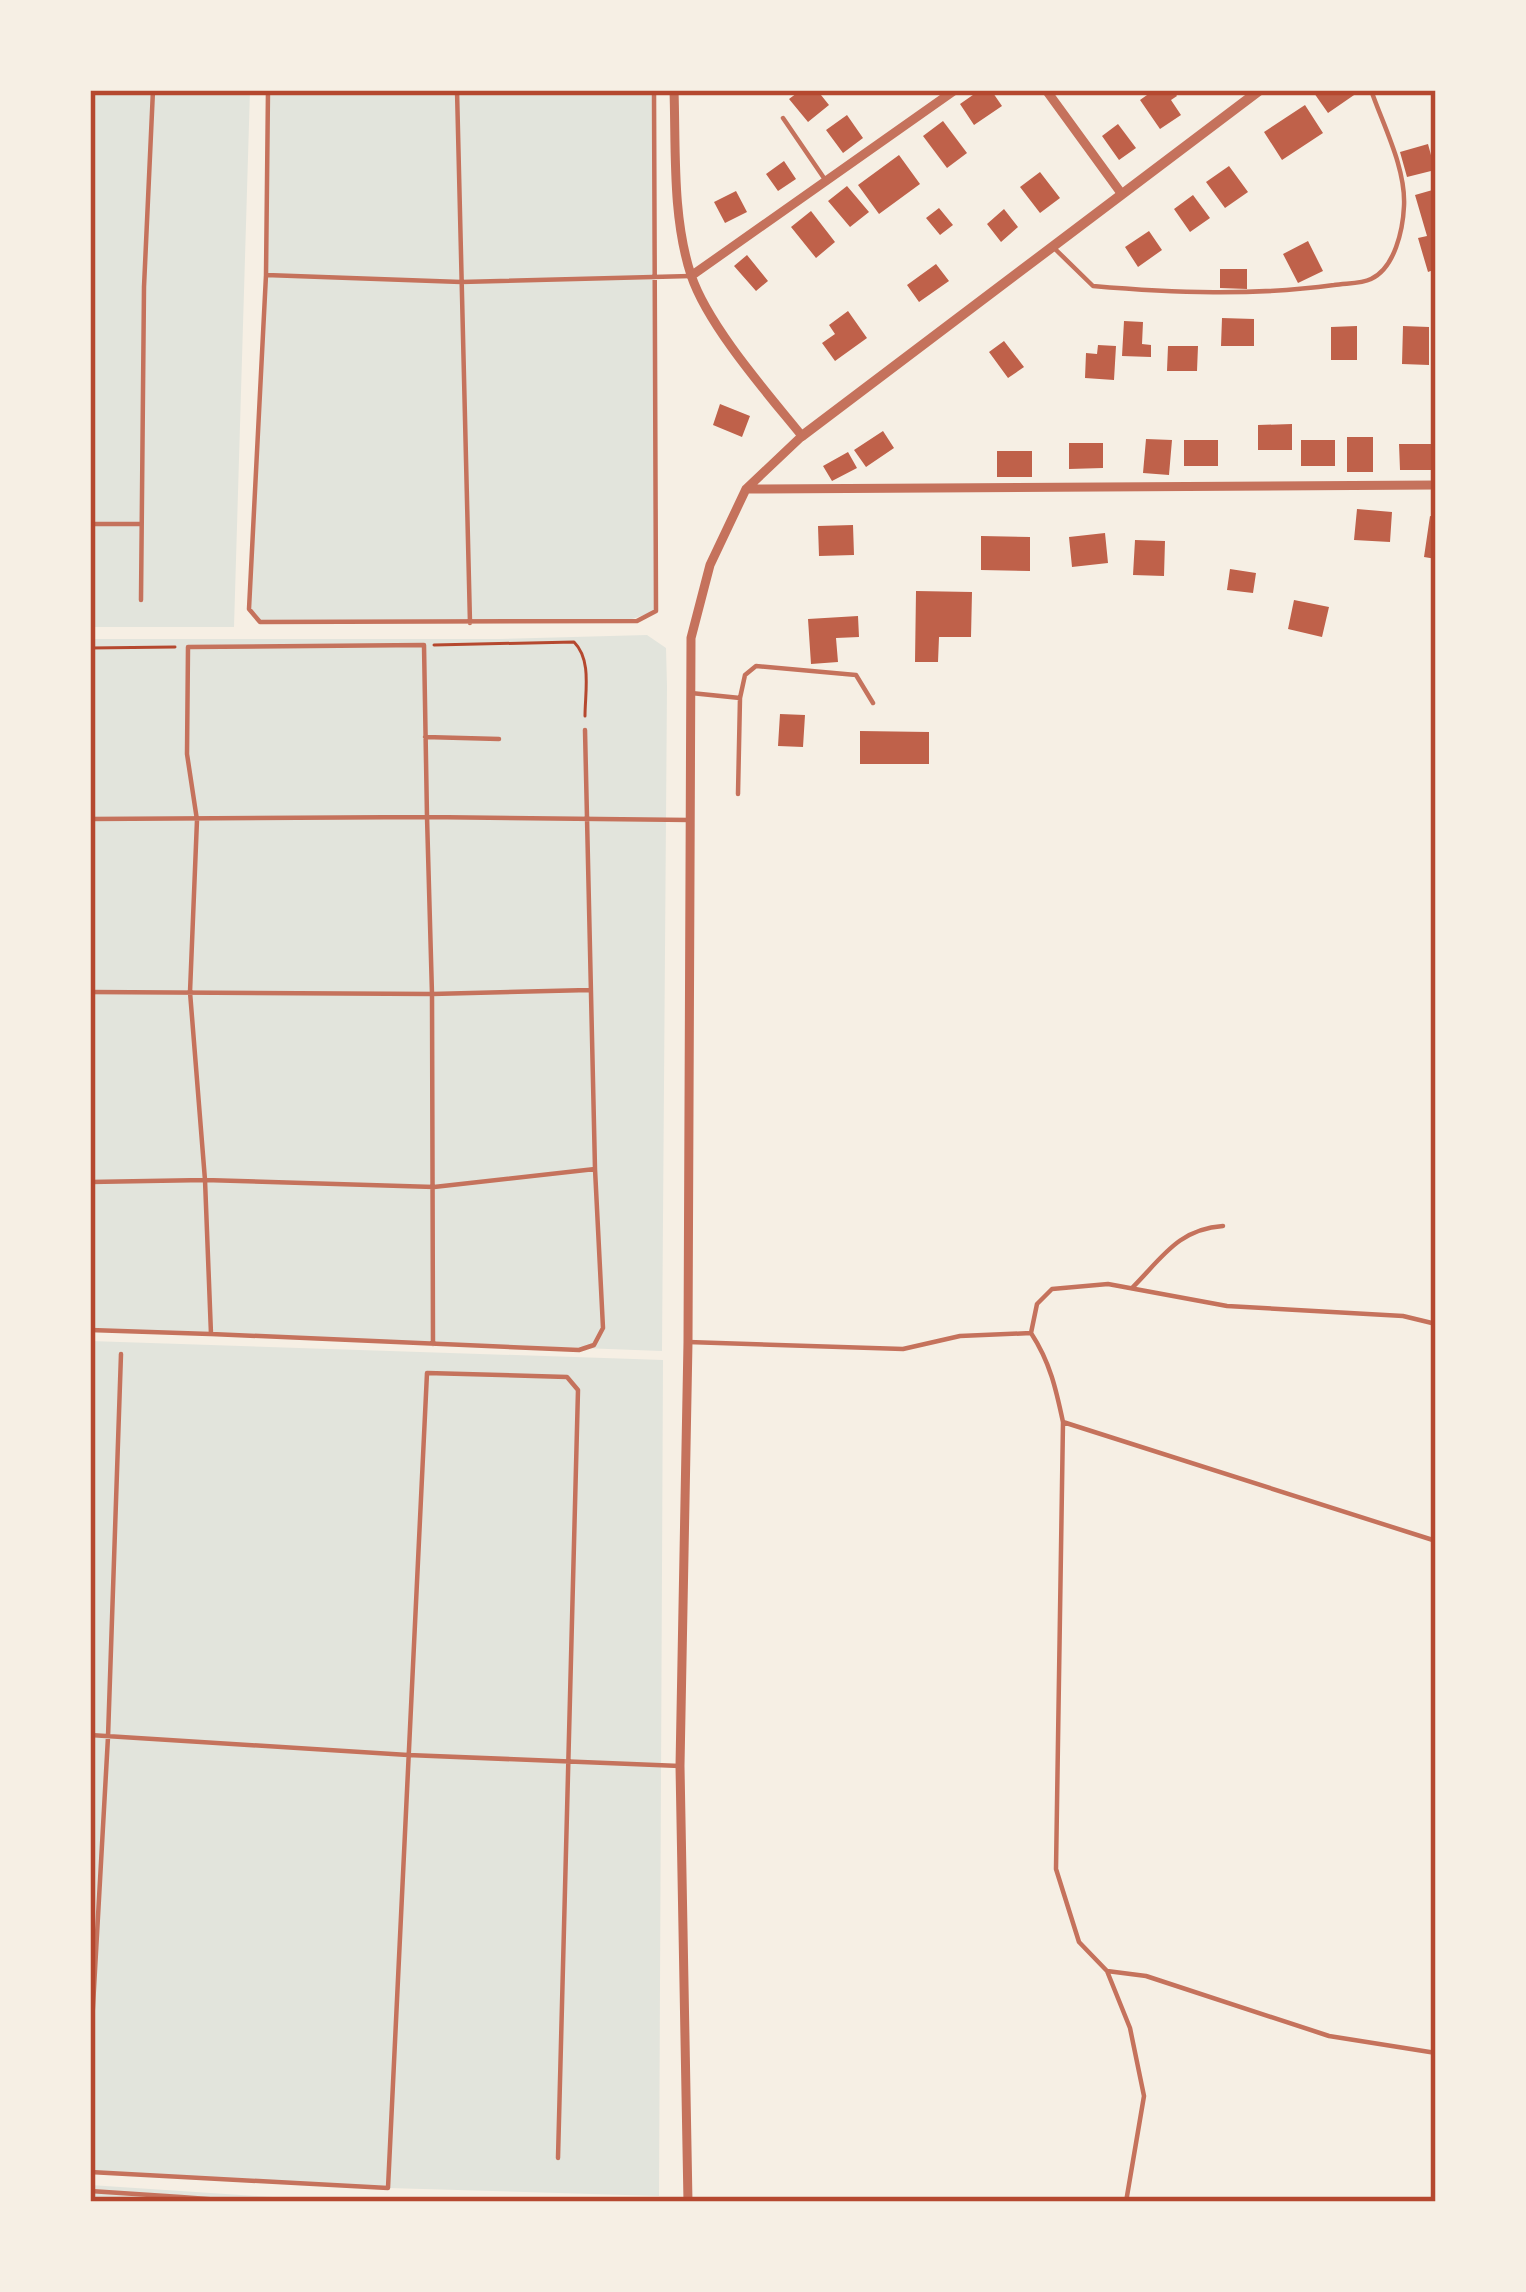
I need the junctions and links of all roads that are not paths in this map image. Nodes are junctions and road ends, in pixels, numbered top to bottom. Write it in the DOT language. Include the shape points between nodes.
graph roads {
  1 [pos="153,90"];
  2 [pos="268,90"];
  3 [pos="457,90"];
  4 [pos="654,90"];
  5 [pos="674,90"];
  6 [pos="955,90"];
  7 [pos="1046,90"];
  8 [pos="1260,90"];
  9 [pos="1371,90"];
  10 [pos="783,118"];
  11 [pos="826,181"];
  12 [pos="1121,193"];
  13 [pos="1052,245"];
  14 [pos="266,275"];
  15 [pos="656,276"];
  16 [pos="691,276"];
  17 [pos="461,282"];
  18 [pos="802,436"];
  19 [pos="1436,485"];
  20 [pos="746,489"];
  21 [pos="90,524"];
  22 [pos="141,524"];
  23 [pos="141,600"];
  24 [pos="470,623"];
  25 [pos="691,693"];
  26 [pos="740,698"];
  27 [pos="873,703"];
  28 [pos="585,730"];
  29 [pos="425,737"];
  30 [pos="499,739"];
  31 [pos="738,794"];
  32 [pos="427,817"];
  33 [pos="90,819"];
  34 [pos="585,819"];
  35 [pos="197,820"];
  36 [pos="690,820"];
  37 [pos="590,990"];
  38 [pos="90,992"];
  39 [pos="190,992"];
  40 [pos="432,994"];
  41 [pos="595,1169"];
  42 [pos="205,1180"];
  43 [pos="90,1182"];
  44 [pos="434,1187"];
  45 [pos="1223,1226"];
  46 [pos="1132,1288"];
  47 [pos="1436,1324"];
  48 [pos="90,1330"];
  49 [pos="1031,1333"];
  50 [pos="211,1334"];
  51 [pos="688,1342"];
  52 [pos="433,1344"];
  53 [pos="121,1354"];
  54 [pos="1063,1423"];
  55 [pos="1434,1540"];
  56 [pos="1436,1550"];
  57 [pos="90,1735"];
  58 [pos="108,1737"];
  59 [pos="408,1755"];
  60 [pos="566,1762"];
  61 [pos="680,1766"];
  62 [pos="1107,1971"];
  63 [pos="1436,2054"];
  64 [pos="90,2060"];
  65 [pos="1436,2144"];
  66 [pos="558,2158"];
  67 [pos="90,2172"];
  68 [pos="90,2191"];
  69 [pos="181,2199"];
  70 [pos="247,2202"];
  71 [pos="688,2202"];
  72 [pos="1126,2202"];
  73 [pos="1433,2202"];
  1 -- 22 [label="lane"];
  2 -- 14 [label="lane"];
  3 -- 17 [label="lane"];
  4 -- 15 [label="lane"];
  5 -- 16 [label="street" via="678,201"];
  6 -- 11 [label="street"];
  7 -- 12 [label="street"];
  8 -- 12 [label="street"];
  9 -- 13 [label="lane" via="1405,201 1389,263 1371,279 1212,293 1093,286"];
  10 -- 11 [label="lane"];
  11 -- 16 [label="street"];
  12 -- 13 [label="street"];
  13 -- 18 [label="street"];
  14 -- 17 [label="lane"];
  14 -- 24 [label="lane" via="249,609 260,622"];
  15 -- 16 [label="lane"];
  15 -- 17 [label="lane"];
  15 -- 24 [label="lane" via="656,611 638,621"];
  16 -- 18 [label="street"];
  17 -- 24 [label="lane"];
  18 -- 20 [label="street"];
  19 -- 20 [label="street"];
  20 -- 25 [label="street" via="710,565 691,638"];
  21 -- 22 [label="lane"];
  22 -- 23 [label="lane"];
  25 -- 26 [label="lane"];
  25 -- 36 [label="street"];
  26 -- 27 [label="lane" via="745,675 771,664 856,675"];
  26 -- 31 [label="lane"];
  28 -- 34 [label="lane"];
  29 -- 30 [label="lane"];
  29 -- 32 [label="lane"];
  29 -- 35 [label="lane" via="424,646 188,647 187,754"];
  32 -- 34 [label="lane"];
  32 -- 35 [label="lane"];
  32 -- 40 [label="lane"];
  33 -- 35 [label="lane"];
  34 -- 36 [label="lane"];
  34 -- 37 [label="lane"];
  35 -- 39 [label="lane"];
  36 -- 51 [label="street"];
  37 -- 40 [label="lane"];
  37 -- 41 [label="lane"];
  38 -- 39 [label="lane"];
  39 -- 40 [label="lane"];
  39 -- 42 [label="lane"];
  40 -- 44 [label="lane"];
  41 -- 44 [label="lane"];
  41 -- 52 [label="lane" via="603,1328 594,1345"];
  42 -- 43 [label="lane"];
  42 -- 44 [label="lane"];
  42 -- 50 [label="lane"];
  44 -- 52 [label="lane"];
  45 -- 46 [label="lane" via="1184,1235"];
  46 -- 47 [label="lane" via="1228,1306"];
  46 -- 49 [label="lane" via="1052,1289 1037,1304"];
  48 -- 50 [label="lane"];
  49 -- 51 [label="lane" via="903,1349"];
  49 -- 54 [label="lane" via="1054,1376"];
  50 -- 52 [label="lane"];
  51 -- 61 [label="street"];
  53 -- 58 [label="lane"];
  54 -- 55 [label="lane"];
  54 -- 62 [label="lane" via="1056,1869 1078,1942"];
  55 -- 56 [label="lane"];
  57 -- 58 [label="lane"];
  58 -- 59 [label="lane"];
  58 -- 64 [label="lane"];
  59 -- 60 [label="lane"];
  59 -- 60 [label="lane" via="427,1373 567,1377 578,1390"];
  59 -- 67 [label="lane" via="388,2188"];
  60 -- 61 [label="lane"];
  60 -- 66 [label="lane"];
  61 -- 71 [label="street"];
  62 -- 63 [label="lane" via="1146,1976 1328,2036"];
  62 -- 72 [label="lane" via="1144,2096"];
  65 -- 73 [label="lane"];
  68 -- 69 [label="lane"];
  69 -- 70 [label="lane"];
}
